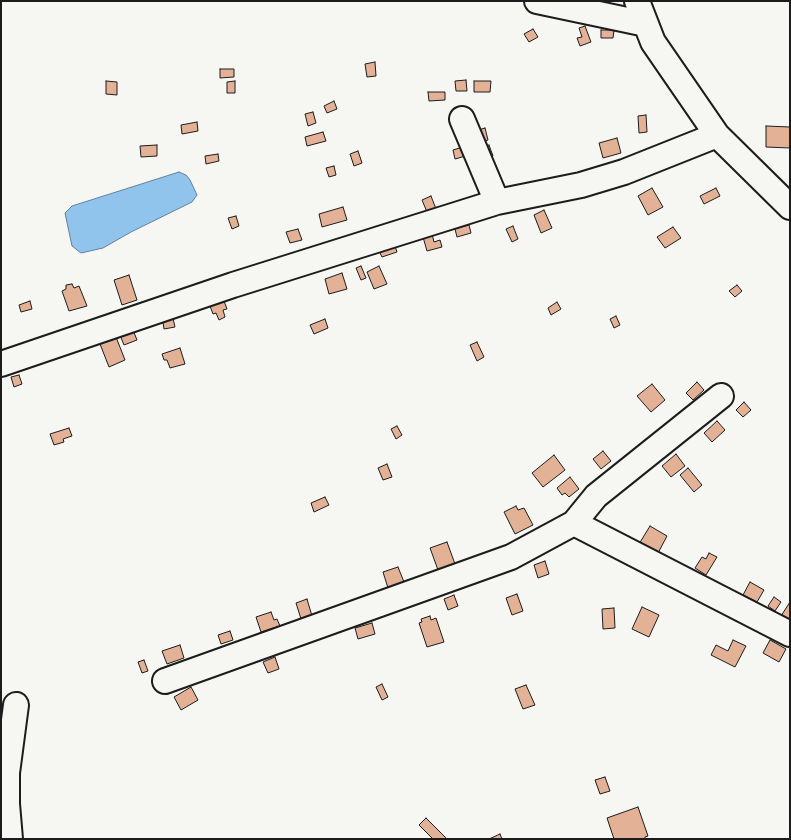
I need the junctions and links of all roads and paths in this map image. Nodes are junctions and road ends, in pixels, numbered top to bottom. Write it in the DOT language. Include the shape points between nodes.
graph roads {
  1 [pos="537,1"];
  2 [pos="637,1"];
  3 [pos="646,24"];
  4 [pos="462,119"];
  5 [pos="717,135"];
  6 [pos="497,202"];
  7 [pos="790,207"];
  8 [pos="1,364"];
  9 [pos="721,396"];
  10 [pos="574,523"];
  11 [pos="790,634"];
  12 [pos="165,681"];
  13 [pos="16,706"];
  14 [pos="7,736"];
  15 [pos="10,839"];
  1 -- 3 [label="street"];
  2 -- 3 [label="street"];
  3 -- 5 [label="street" via="653,42"];
  4 -- 6 [label="street"];
  5 -- 6 [label="street" via="589,183"];
  5 -- 7 [label="street"];
  6 -- 8 [label="street" via="233,284"];
  9 -- 10 [label="street" via="596,496"];
  10 -- 11 [label="street"];
  10 -- 12 [label="street" via="511,556"];
  13 -- 14 [label="street"];
  14 -- 15 [label="street"];
}
